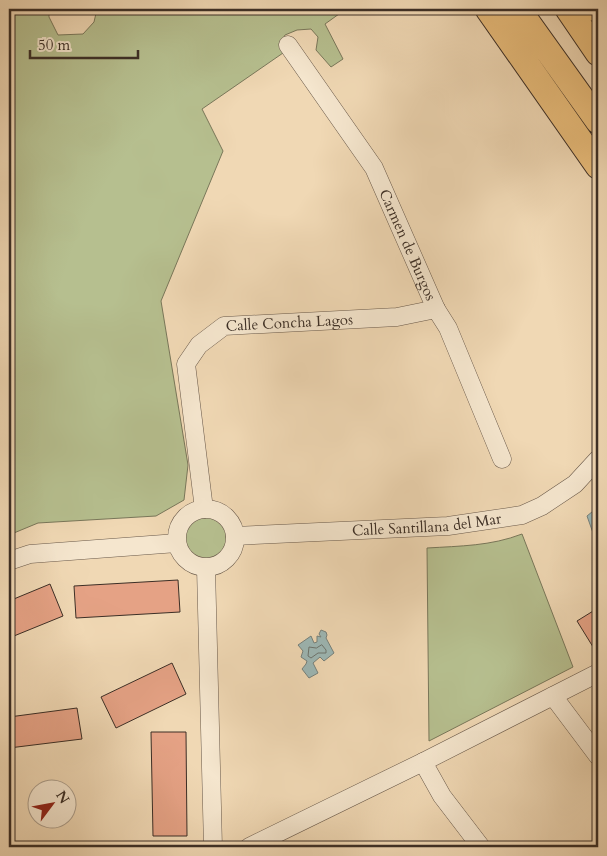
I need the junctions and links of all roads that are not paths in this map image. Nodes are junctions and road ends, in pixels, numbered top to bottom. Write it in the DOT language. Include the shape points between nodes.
graph roads {
  1 [pos="488,9"];
  2 [pos="518,9"];
  3 [pos="568,9"];
  4 [pos="288,45"];
  5 [pos="598,53"];
  6 [pos="598,121"];
  7 [pos="598,166"];
  8 [pos="436,309"];
  9 [pos="502,459"];
  10 [pos="598,459"];
  11 [pos="204,509"];
  12 [pos="235,536"];
  13 [pos="177,543"];
  14 [pos="9,562"];
  15 [pos="206,568"];
  16 [pos="591,677"];
  17 [pos="553,696"];
  18 [pos="598,756"];
  19 [pos="423,762"];
  20 [pos="213,847"];
  21 [pos="249,847"];
  22 [pos="481,847"];
  1 -- 7 [label="highway"];
  2 -- 6 [label="highway"];
  3 -- 5 [label="highway"];
  4 -- 8 [label="street, Carmen de Burgos" via="374,168"];
  8 -- 9 [label="street, Carmen de Burgos" via="448,328"];
  8 -- 11 [label="street, Calle Concha Lagos" via="397,317 224,326 199,345 186,364"];
  10 -- 12 [label="street, Calle Santillana del Mar" via="575,484 522,515 448,526"];
  11 -- 12 [label="street" via="219,512 230,522"];
  11 -- 13 [label="street" via="189,514 178,527"];
  12 -- 15 [label="street" via="233,552 222,564"];
  13 -- 14 [label="street" via="30,554"];
  13 -- 15 [label="street" via="182,556 193,565"];
  15 -- 20 [label="street"];
  16 -- 17 [label="street"];
  17 -- 18 [label="street"];
  17 -- 19 [label="street"];
  19 -- 21 [label="street"];
  19 -- 22 [label="street" via="442,796"];
}
